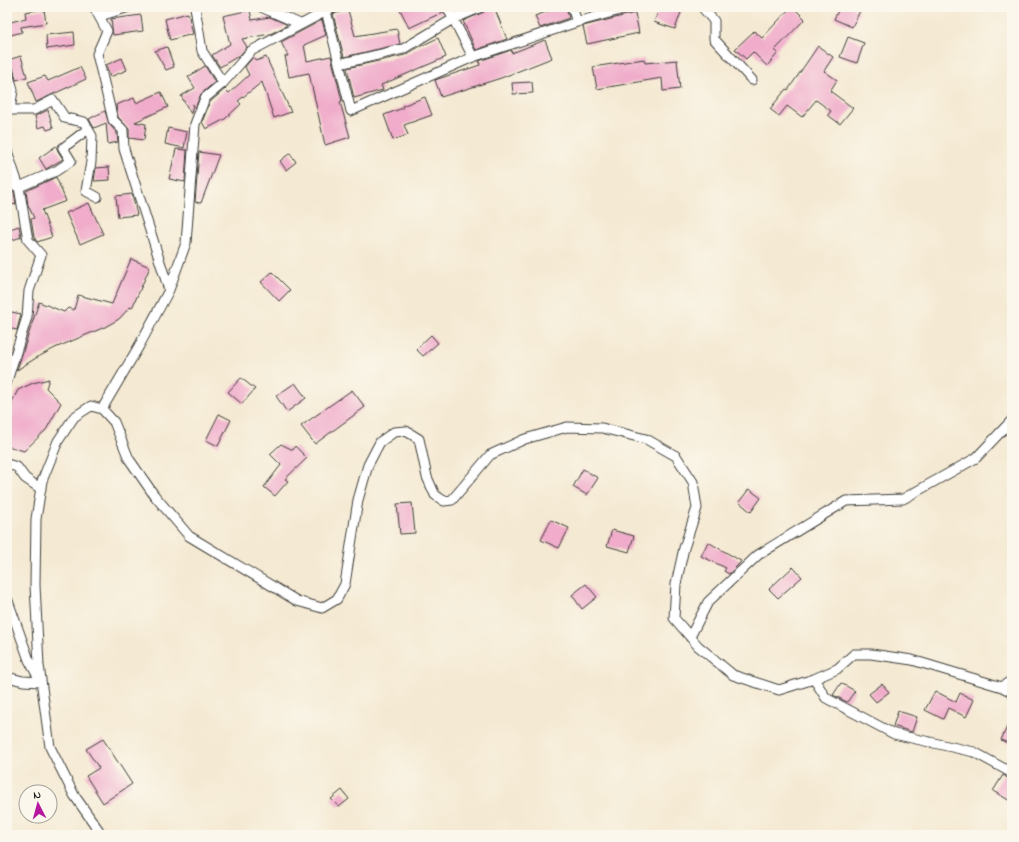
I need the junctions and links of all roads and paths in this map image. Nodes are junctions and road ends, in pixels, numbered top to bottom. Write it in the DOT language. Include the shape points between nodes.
graph roads {
  1 [pos="94,7"];
  2 [pos="129,7"];
  3 [pos="195,7"];
  4 [pos="261,7"];
  5 [pos="447,7"];
  6 [pos="481,7"];
  7 [pos="572,7"];
  8 [pos="631,7"];
  9 [pos="702,7"];
  10 [pos="328,8"];
  11 [pos="100,16"];
  12 [pos="453,19"];
  13 [pos="577,22"];
  14 [pos="300,24"];
  15 [pos="473,57"];
  16 [pos="339,64"];
  17 [pos="7,70"];
  18 [pos="752,80"];
  19 [pos="223,83"];
  20 [pos="8,111"];
  21 [pos="88,129"];
  22 [pos="7,151"];
  23 [pos="7,183"];
  24 [pos="19,186"];
  25 [pos="97,198"];
  26 [pos="169,290"];
  27 [pos="7,381"];
  28 [pos="102,408"];
  29 [pos="1012,420"];
  30 [pos="7,464"];
  31 [pos="41,489"];
  32 [pos="7,598"];
  33 [pos="690,637"];
  34 [pos="7,676"];
  35 [pos="814,679"];
  36 [pos="1012,680"];
  37 [pos="41,682"];
  38 [pos="1002,687"];
  39 [pos="1012,692"];
  40 [pos="1012,773"];
  41 [pos="102,835"];
  1 -- 11 [label="street"];
  2 -- 11 [label="street"];
  3 -- 19 [label="street" via="202,51"];
  4 -- 14 [label="street"];
  5 -- 12 [label="street"];
  6 -- 12 [label="street"];
  7 -- 13 [label="street"];
  8 -- 13 [label="street"];
  9 -- 18 [label="street" via="714,20 714,39"];
  10 -- 14 [label="street"];
  10 -- 16 [label="street"];
  11 -- 26 [label="street" via="107,31 97,54 113,120 123,130 124,149"];
  12 -- 15 [label="street"];
  12 -- 16 [label="street" via="404,48"];
  13 -- 15 [label="street"];
  14 -- 19 [label="street" via="251,51"];
  15 -- 16 [label="street" via="351,111"];
  17 -- 20 [label="street" via="13,90"];
  19 -- 26 [label="street" via="205,98 195,124 186,243"];
  20 -- 21 [label="street" via="34,110 53,100 65,118 84,122"];
  21 -- 24 [label="street" via="63,148 71,161 56,171"];
  21 -- 25 [label="street" via="92,136 86,191"];
  22 -- 24 [label="street"];
  23 -- 24 [label="street"];
  24 -- 27 [label="street" via="28,240 41,255 30,291 27,317"];
  26 -- 28 [label="street"];
  28 -- 31 [label="street" via="91,406 74,417 58,441"];
  28 -- 33 [label="street" via="114,422 129,459 137,471 189,536 298,601 322,608 337,599 345,584 358,500 368,465 380,442 394,432 406,431 419,439 427,477 435,495 444,501 452,500 490,455 525,439 567,427 602,428 646,439 676,456 694,482 697,508 676,584 674,618"];
  29 -- 33 [label="street" via="976,458 903,499 846,501 758,555 708,602"];
  30 -- 31 [label="street" via="17,467 25,478"];
  31 -- 37 [label="street" via="36,519 34,585"];
  32 -- 37 [label="street"];
  33 -- 35 [label="street" via="733,675 779,690"];
  34 -- 37 [label="street" via="23,681"];
  35 -- 38 [label="street" via="837,669 854,654 871,654 912,660"];
  35 -- 40 [label="street" via="826,698 894,734 974,752"];
  36 -- 38 [label="street"];
  37 -- 41 [label="street" via="50,747 74,795"];
  38 -- 39 [label="street"];
}
